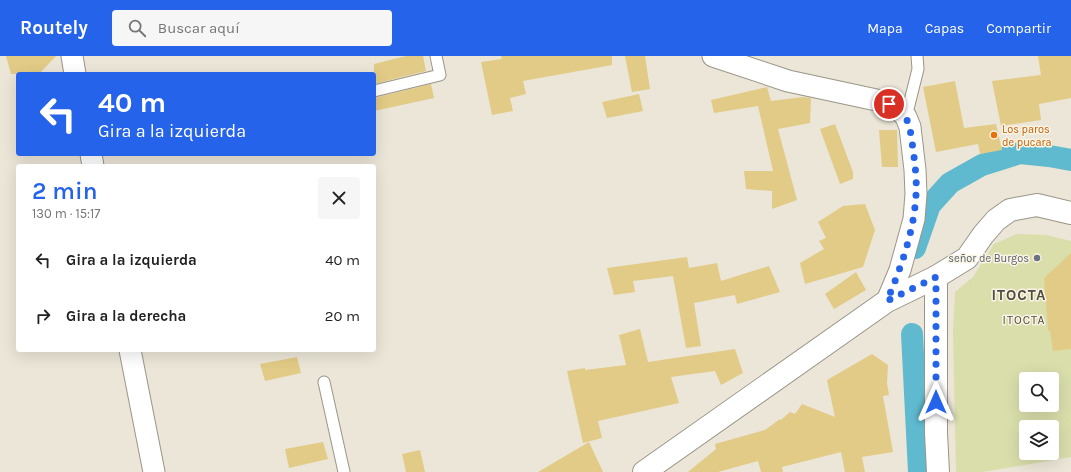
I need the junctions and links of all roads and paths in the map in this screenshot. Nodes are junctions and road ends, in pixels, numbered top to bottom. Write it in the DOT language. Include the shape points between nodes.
graph roads {
  1 [pos="72,56"];
  2 [pos="436,56"];
  3 [pos="712,56"];
  4 [pos="918,56"];
  5 [pos="75,72"];
  6 [pos="376,91"];
  7 [pos="906,117"];
  8 [pos="1071,213"];
  9 [pos="936,277"];
  10 [pos="887,301"];
  11 [pos="130,352"];
  12 [pos="324,382"];
  13 [pos="154,472"];
  14 [pos="344,472"];
  15 [pos="644,472"];
  16 [pos="938,472"];
  1 -- 5 [label="street"];
  2 -- 6 [label="lane" via="440,75"];
  3 -- 7 [label="street" via="788,81 881,101 897,107"];
  4 -- 7 [label="lane" via="918,69"];
  7 -- 10 [label="street" via="910,127 915,170 915,213 900,270"];
  8 -- 9 [label="main road" via="1037,205 1010,210 996,220 967,258"];
  9 -- 10 [label="main road"];
  9 -- 16 [label="main road"];
  10 -- 15 [label="main road"];
  11 -- 13 [label="street"];
  12 -- 14 [label="lane"];
}
